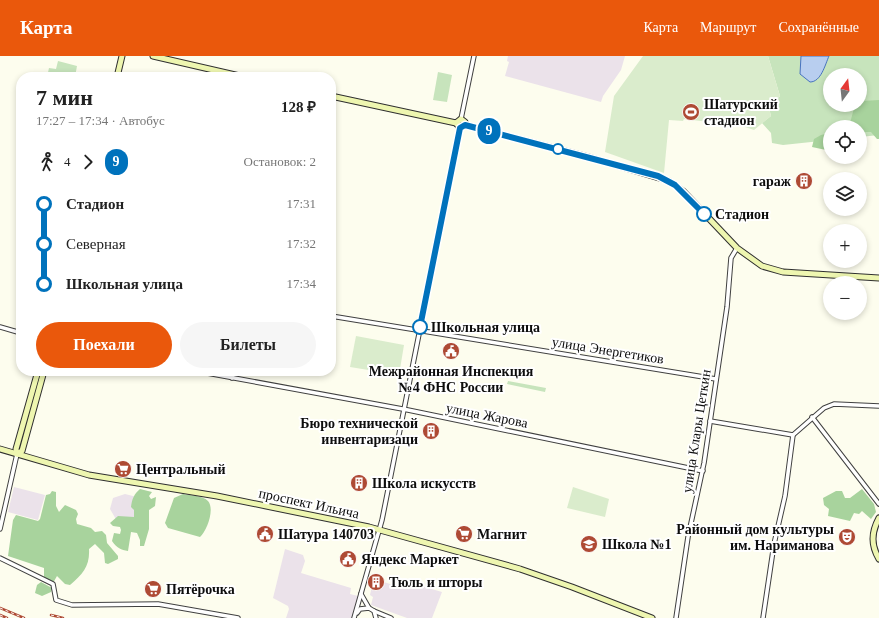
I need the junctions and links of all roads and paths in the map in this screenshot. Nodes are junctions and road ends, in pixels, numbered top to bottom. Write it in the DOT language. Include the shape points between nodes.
graph roads {
  1 [pos="122,56"];
  2 [pos="153,56"];
  3 [pos="474,56"];
  4 [pos="118,72"];
  5 [pos="222,72"];
  6 [pos="336,97"];
  7 [pos="461,119"];
  8 [pos="456,123"];
  9 [pos="462,126"];
  10 [pos="737,248"];
  11 [pos="879,278"];
  12 [pos="336,317"];
  13 [pos="0,327"];
  14 [pos="419,330"];
  15 [pos="16,332"];
  16 [pos="37,376"];
  17 [pos="43,376"];
  18 [pos="222,376"];
  19 [pos="232,378"];
  20 [pos="716,380"];
  21 [pos="879,406"];
  22 [pos="404,409"];
  23 [pos="812,417"];
  24 [pos="710,421"];
  25 [pos="794,435"];
  26 [pos="0,449"];
  27 [pos="17,454"];
  28 [pos="703,471"];
  29 [pos="879,504"];
  30 [pos="879,518"];
  31 [pos="0,529"];
  32 [pos="379,530"];
  33 [pos="0,558"];
  34 [pos="879,559"];
  35 [pos="361,593"];
  36 [pos="369,608"];
  37 [pos="374,611"];
  38 [pos="356,617"];
  39 [pos="238,618"];
  40 [pos="376,618"];
  41 [pos="391,618"];
  42 [pos="652,618"];
  43 [pos="676,618"];
  44 [pos="763,618"];
  1 -- 4 [label="street"];
  2 -- 5 [label="street"];
  3 -- 7 [label="street"];
  6 -- 8 [label="street"];
  7 -- 8 [label="street"];
  7 -- 9 [label="street" via="465,122"];
  8 -- 9 [label="street"];
  9 -- 10 [label="street" via="618,165 669,181 683,191"];
  9 -- 14 [label="street"];
  10 -- 11 [label="street" via="762,266 777,271"];
  10 -- 20 [label="street, улица Клары Цеткин" via="731,258 727,308"];
  12 -- 14 [label="street, улица Энергетиков"];
  13 -- 15 [label="street"];
  14 -- 20 [label="street, улица Энергетиков"];
  14 -- 22 [label="street"];
  16 -- 27 [label="street" via="16,449"];
  17 -- 27 [label="street" via="22,451"];
  18 -- 19 [label="street, улица Жарова"];
  19 -- 22 [label="street, улица Жарова"];
  20 -- 24 [label="street, улица Клары Цеткин"];
  21 -- 23 [label="street" via="834,404"];
  22 -- 28 [label="street, улица Жарова"];
  22 -- 32 [label="street"];
  23 -- 25 [label="street"];
  23 -- 29 [label="street"];
  24 -- 25 [label="street"];
  24 -- 28 [label="street, улица Клары Цеткин"];
  25 -- 44 [label="street"];
  26 -- 27 [label="street, проспект Ильича"];
  27 -- 31 [label="street"];
  27 -- 32 [label="street, проспект Ильича" via="89,475 217,496"];
  28 -- 43 [label="street, улица Клары Цеткин" via="688,536"];
  30 -- 34 [label="street" via="872,542"];
  32 -- 35 [label="street"];
  32 -- 42 [label="street, проспект Ильича" via="539,576"];
  33 -- 39 [label="street" via="53,584 56,600 72,604 158,604"];
  35 -- 36 [label="street"];
  35 -- 38 [label="street"];
  36 -- 37 [label="street"];
  36 -- 38 [label="street" via="360,609"];
  37 -- 40 [label="street"];
  37 -- 41 [label="street"];
}
